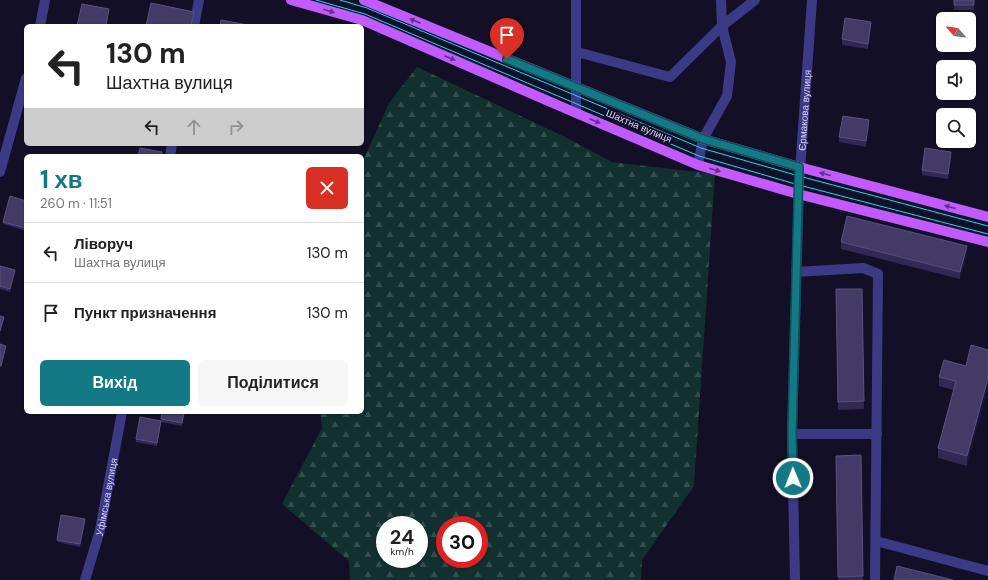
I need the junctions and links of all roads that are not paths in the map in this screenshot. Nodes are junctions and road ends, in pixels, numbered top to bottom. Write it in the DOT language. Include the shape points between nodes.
graph roads {
  1 [pos="45,0"];
  2 [pos="199,0"];
  3 [pos="291,0"];
  4 [pos="364,0"];
  5 [pos="576,0"];
  6 [pos="721,0"];
  7 [pos="755,0"];
  8 [pos="812,0"];
  9 [pos="40,24"];
  10 [pos="194,24"];
  11 [pos="722,26"];
  12 [pos="577,52"];
  13 [pos="24,85"];
  14 [pos="577,88"];
  15 [pos="576,113"];
  16 [pos="703,139"];
  17 [pos="698,164"];
  18 [pos="799,167"];
  19 [pos="0,172"];
  20 [pos="798,194"];
  21 [pos="988,217"];
  22 [pos="988,242"];
  23 [pos="796,272"];
  24 [pos="122,414"];
  25 [pos="792,434"];
  26 [pos="877,434"];
  27 [pos="876,541"];
  28 [pos="988,571"];
  29 [pos="85,580"];
  30 [pos="795,580"];
  31 [pos="875,580"];
  1 -- 9 [label="street"];
  2 -- 10 [label="street"];
  3 -- 15 [label="main road, Шахтна вулиця, one-way" via="362,20"];
  14 -- 4 [label="main road, Шахтна вулиця, one-way"];
  5 -- 12 [label="street"];
  6 -- 11 [label="street"];
  7 -- 11 [label="street"];
  8 -- 18 [label="street, Єрмакова вулиця"];
  11 -- 12 [label="street" via="670,77"];
  11 -- 16 [label="street" via="731,62 727,96"];
  12 -- 14 [label="street"];
  13 -- 19 [label="street"];
  14 -- 15 [label="street"];
  14 -- 16 [label="main road, Шахтна вулиця"];
  15 -- 17 [label="main road, Шахтна вулиця, one-way"];
  16 -- 17 [label="street"];
  16 -- 18 [label="main road, Шахтна вулиця"];
  17 -- 20 [label="main road, Шахтна вулиця, one-way"];
  18 -- 20 [label="street, Єрмакова вулиця"];
  21 -- 18 [label="main road, Шахтна вулиця, one-way"];
  20 -- 22 [label="main road, Шахтна вулиця"];
  20 -- 23 [label="street, Єрмакова вулиця"];
  23 -- 25 [label="street, Єрмакова вулиця"];
  23 -- 26 [label="street" via="863,268 878,274"];
  24 -- 29 [label="street, Уфімська вулиця" via="100,530"];
  25 -- 26 [label="street"];
  25 -- 30 [label="street, Єрмакова вулиця"];
  26 -- 27 [label="street"];
  27 -- 28 [label="street"];
  27 -- 31 [label="street"];
}
